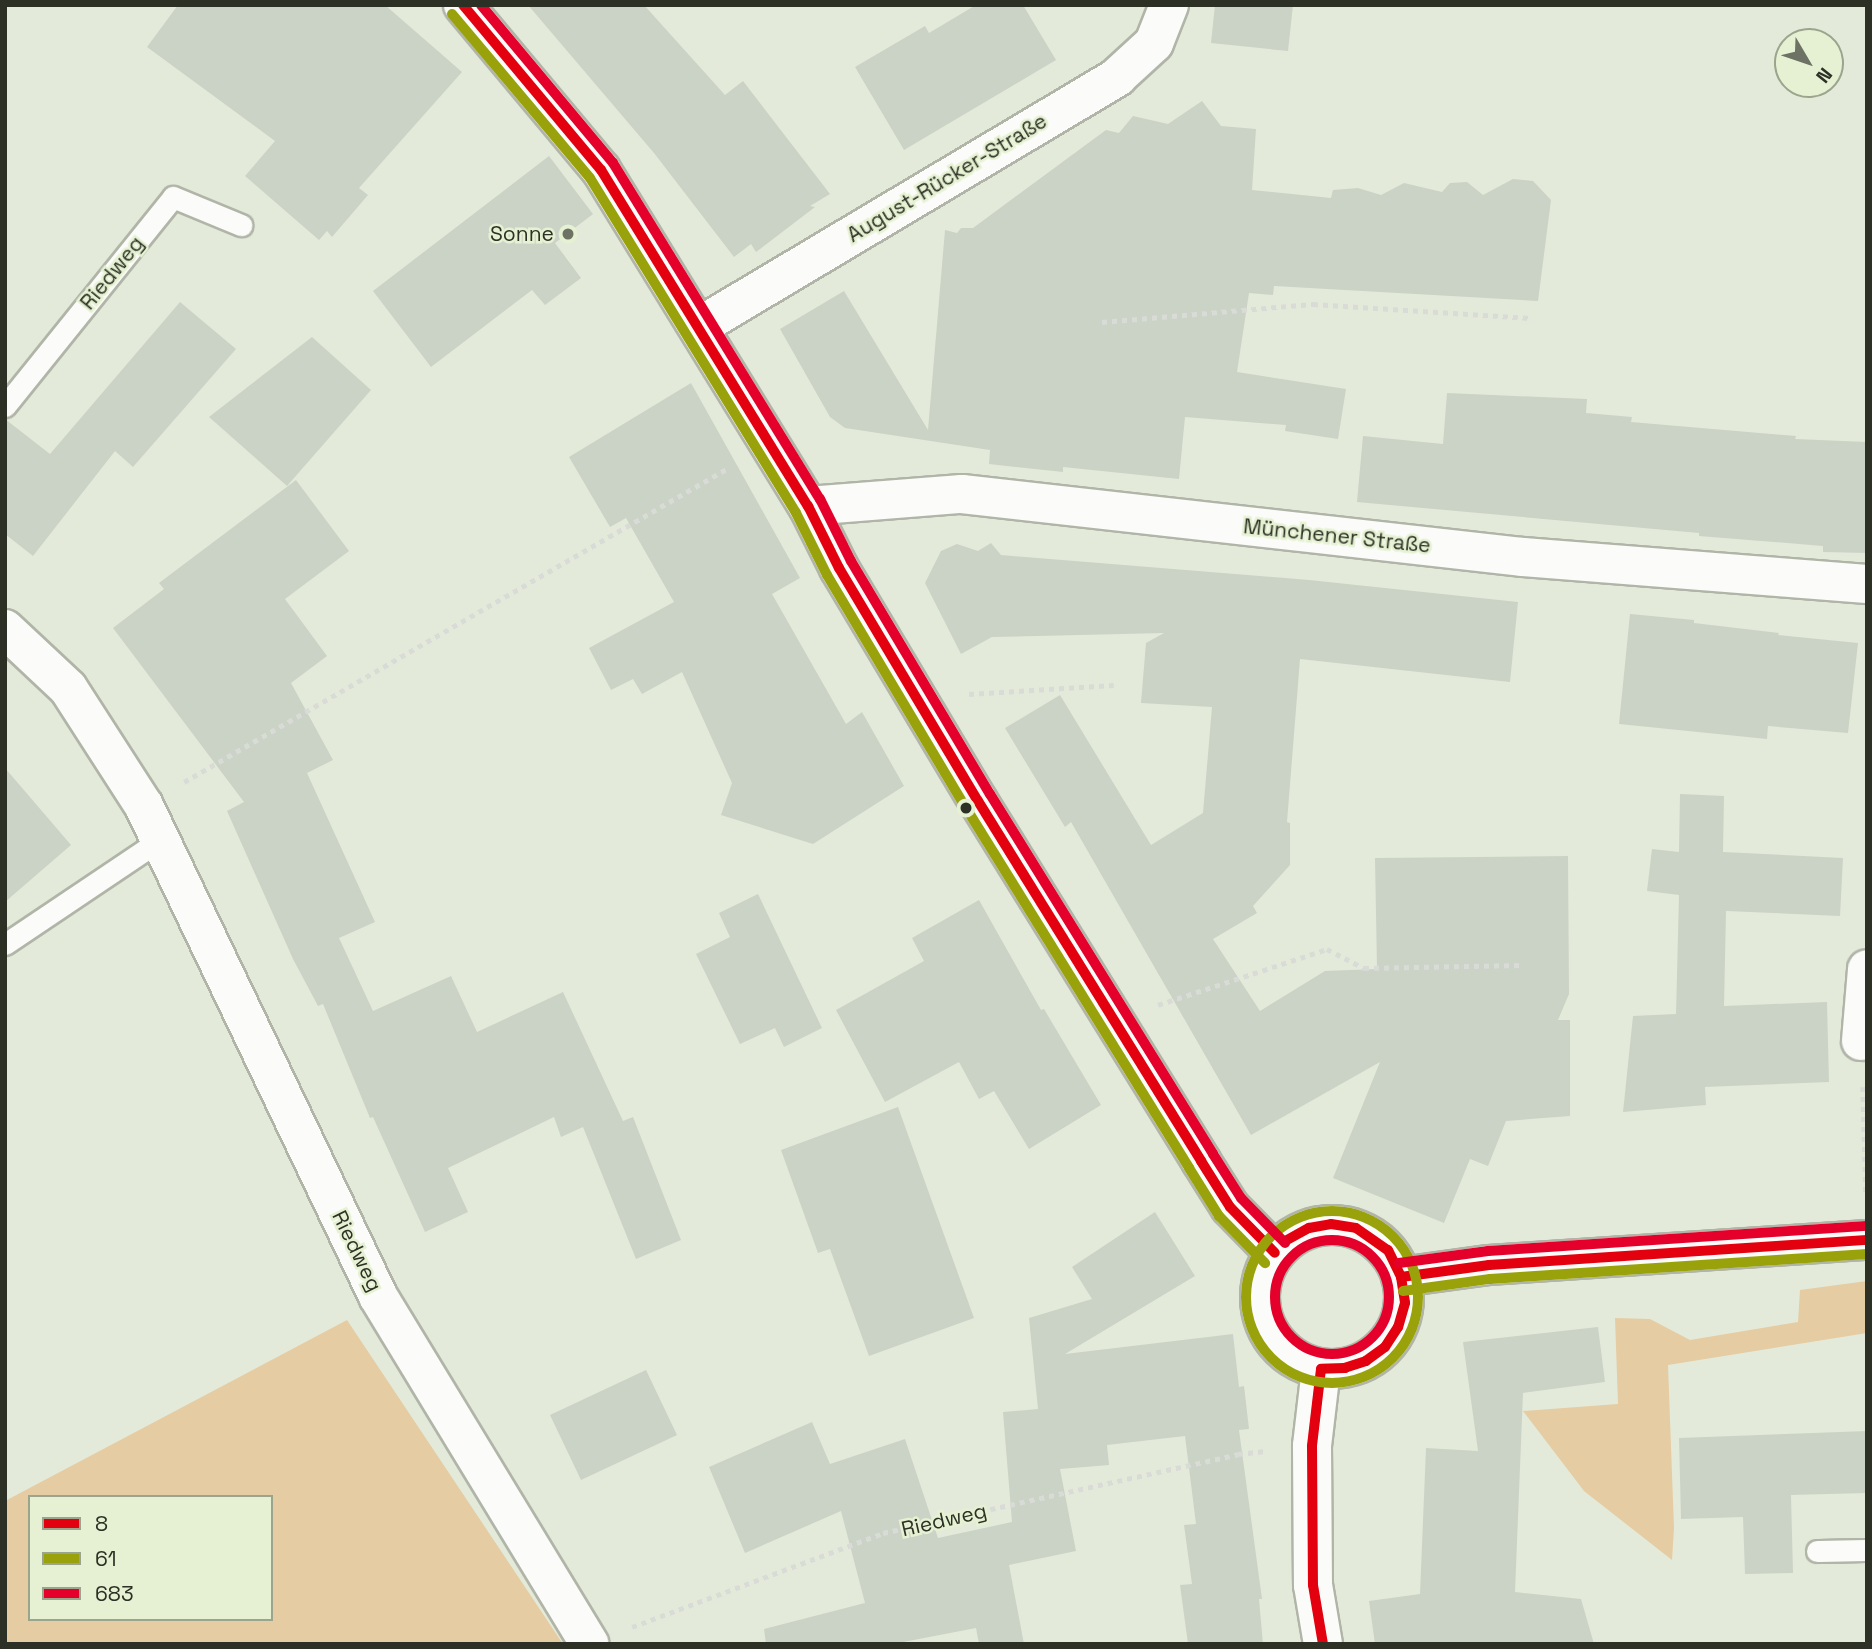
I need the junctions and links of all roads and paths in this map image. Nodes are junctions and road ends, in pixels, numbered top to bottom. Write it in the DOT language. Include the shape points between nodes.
graph roads {
  1 [pos="463,5"];
  2 [pos="1169,5"];
  3 [pos="241,225"];
  4 [pos="1531,318"];
  5 [pos="1102,322"];
  6 [pos="700,326"];
  7 [pos="5,406"];
  8 [pos="771,443"];
  9 [pos="808,506"];
  10 [pos="1867,584"];
  11 [pos="5,629"];
  12 [pos="1114,685"];
  13 [pos="916,697"];
  14 [pos="144,806"];
  15 [pos="160,840"];
  16 [pos="5,944"];
  17 [pos="1522,964"];
  18 [pos="1867,970"];
  19 [pos="1114,1019"];
  20 [pos="1861,1041"];
  21 [pos="1866,1205"];
  22 [pos="1867,1240"];
  23 [pos="1275,1253"];
  24 [pos="1401,1277"];
  25 [pos="1321,1369"];
  26 [pos="1312,1446"];
  27 [pos="1867,1549"];
  28 [pos="1817,1551"];
  29 [pos="590,1643"];
  30 [pos="1324,1644"];
  1 -- 6 [label="street" via="601,170"];
  2 -- 6 [label="street, August-Rücker-Straße" via="1154,43 1117,77"];
  3 -- 7 [label="lane, Riedweg" via="173,197"];
  4 -- 5 [label="path" via="1312,304"];
  6 -- 8 [label="street"];
  8 -- 9 [label="street"];
  8 -- 14 [label="path"];
  9 -- 10 [label="street, Münchener Straße" via="962,494 1524,557"];
  9 -- 13 [label="street" via="839,568"];
  11 -- 14 [label="street, Riedweg" via="68,688"];
  12 -- 13 [label="path"];
  13 -- 19 [label="street"];
  14 -- 15 [label="street, Riedweg"];
  15 -- 16 [label="lane"];
  15 -- 29 [label="street, Riedweg" via="378,1296"];
  17 -- 19 [label="path" via="1364,968 1327,949"];
  18 -- 20 [label="street"];
  19 -- 23 [label="street" via="1230,1207"];
  20 -- 21 [label="path"];
  22 -- 24 [label="street" via="1489,1265"];
  23 -- 24 [label="street" via="1309,1228 1331,1224 1356,1228 1388,1250"];
  23 -- 25 [label="street" via="1260,1290 1266,1327 1284,1351"];
  24 -- 25 [label="street" via="1405,1303 1398,1327 1385,1347 1366,1361"];
  25 -- 26 [label="street"];
  26 -- 29 [label="path, Riedweg" via="1238,1454 883,1533"];
  26 -- 30 [label="street" via="1313,1585"];
  27 -- 28 [label="lane"];
}
